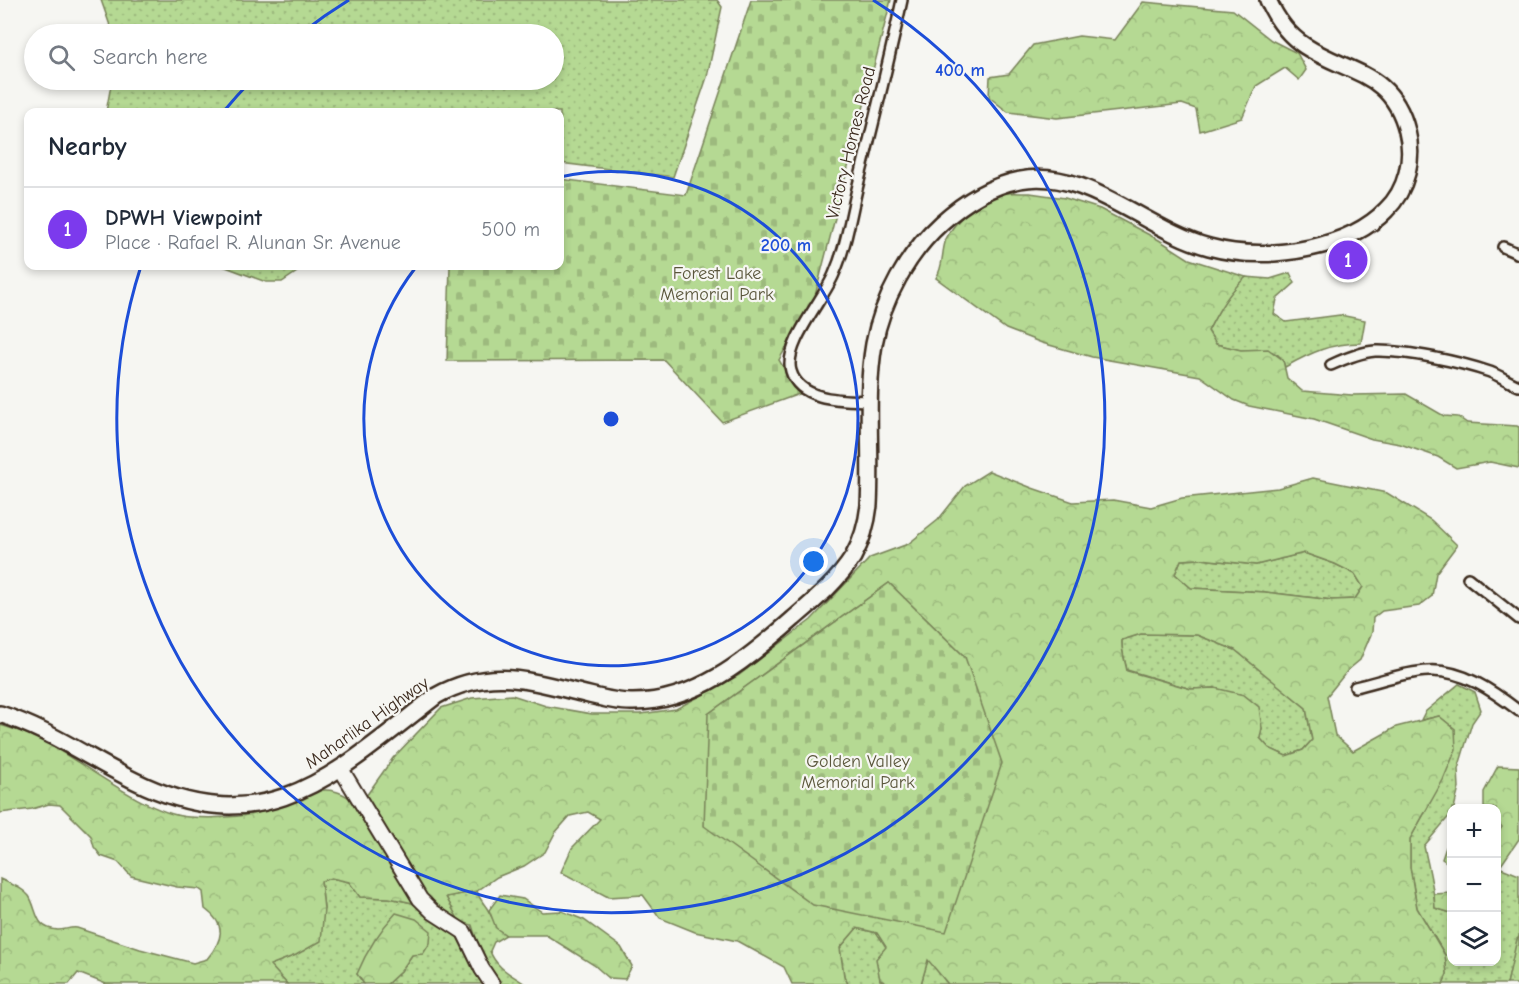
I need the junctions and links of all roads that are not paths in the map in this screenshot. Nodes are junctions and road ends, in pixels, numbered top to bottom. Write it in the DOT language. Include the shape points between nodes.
graph roads {
  1 [pos="902,0"];
  2 [pos="1268,0"];
  3 [pos="1503,247"];
  4 [pos="1519,255"];
  5 [pos="1331,365"];
  6 [pos="1519,386"];
  7 [pos="870,401"];
  8 [pos="1468,578"];
  9 [pos="1519,619"];
  10 [pos="1355,687"];
  11 [pos="1519,711"];
  12 [pos="0,714"];
  13 [pos="341,769"];
  14 [pos="492,984"];
  1 -- 7 [label="street, Victory Homes Road" via="836,271 794,346 789,364 794,379 805,390"];
  2 -- 7 [label="highway, Maharlika Highway" via="1290,34 1382,85 1400,109 1411,155 1403,184 1391,205 1358,230 1320,245 1278,252 1233,252 1183,238 1071,182 1040,177 999,186 973,197 950,215 925,240 904,271 877,332"];
  3 -- 4 [label="street"];
  5 -- 6 [label="street" via="1374,351 1387,352 1469,366"];
  7 -- 13 [label="highway, Maharlika Highway" via="869,505 859,545 828,587 735,667 663,699 630,702 507,678 474,680 436,696"];
  8 -- 9 [label="street"];
  10 -- 11 [label="street" via="1438,671 1482,685"];
  12 -- 13 [label="highway, Maharlika Highway" via="54,735 153,789 202,805 277,800"];
  13 -- 14 [label="main road" via="420,899 464,932"];
}
